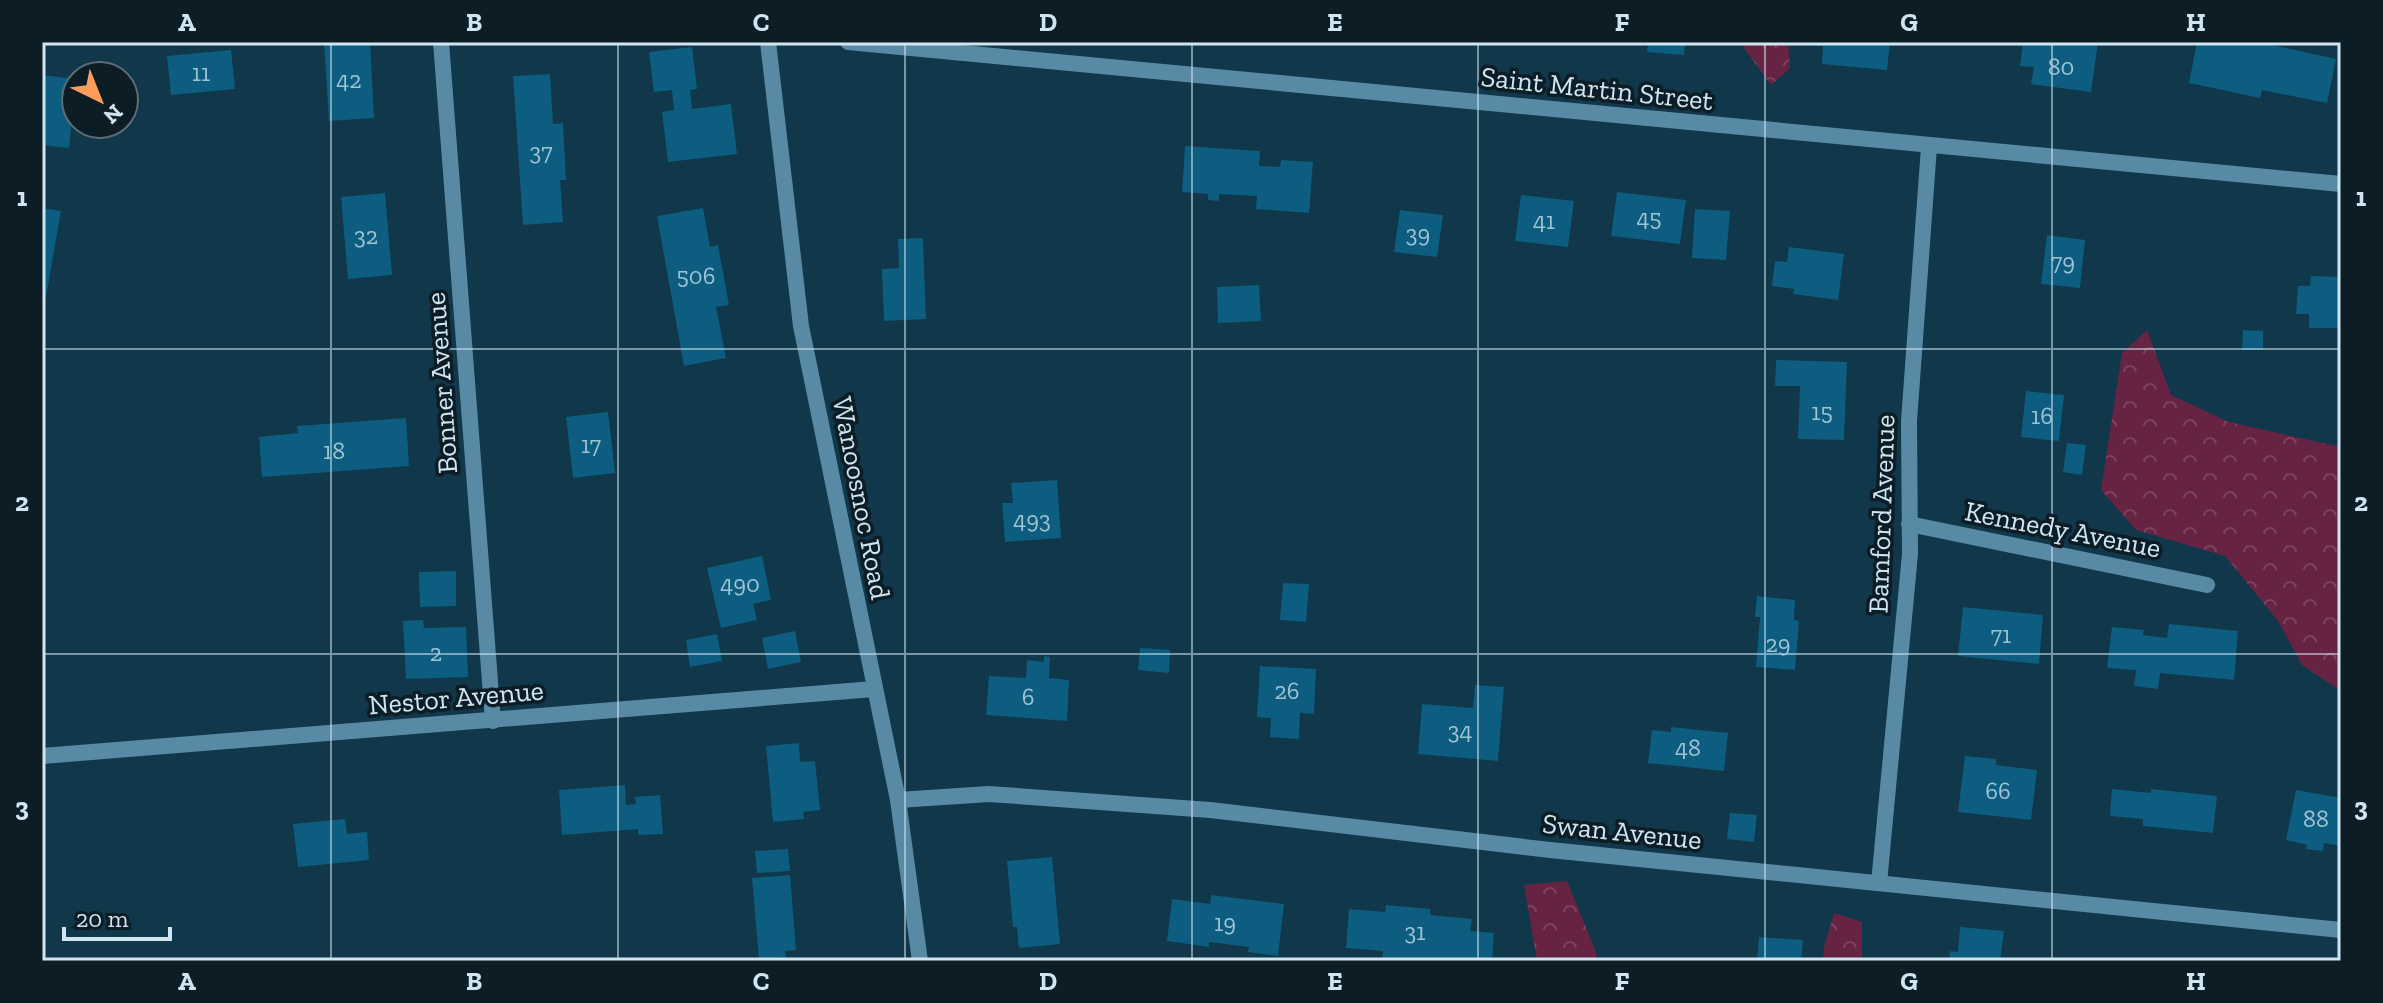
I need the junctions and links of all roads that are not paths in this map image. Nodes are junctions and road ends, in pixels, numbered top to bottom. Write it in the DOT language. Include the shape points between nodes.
graph roads {
  1 [pos="441,42"];
  2 [pos="768,42"];
  3 [pos="848,42"];
  4 [pos="1929,147"];
  5 [pos="2341,184"];
  6 [pos="1909,524"];
  7 [pos="2207,585"];
  8 [pos="874,689"];
  9 [pos="493,721"];
  10 [pos="42,756"];
  11 [pos="898,800"];
  12 [pos="1879,883"];
  13 [pos="2341,930"];
  14 [pos="920,961"];
  1 -- 9 [label="street, Bonner Avenue"];
  2 -- 8 [label="street, Wanoosnoc Road" via="801,326"];
  3 -- 4 [label="street, Saint Martin Street"];
  4 -- 5 [label="street, Saint Martin Street"];
  4 -- 6 [label="street, Bamford Avenue" via="1909,421"];
  6 -- 7 [label="street, Kennedy Avenue"];
  6 -- 12 [label="street, Bamford Avenue"];
  8 -- 9 [label="street, Nestor Avenue"];
  8 -- 11 [label="street, Wanoosnoc Road"];
  9 -- 10 [label="street, Nestor Avenue"];
  11 -- 12 [label="street, Swan Avenue" via="989,794 1210,810"];
  11 -- 14 [label="street, Wanoosnoc Road"];
  12 -- 13 [label="street, Swan Avenue"];
}
